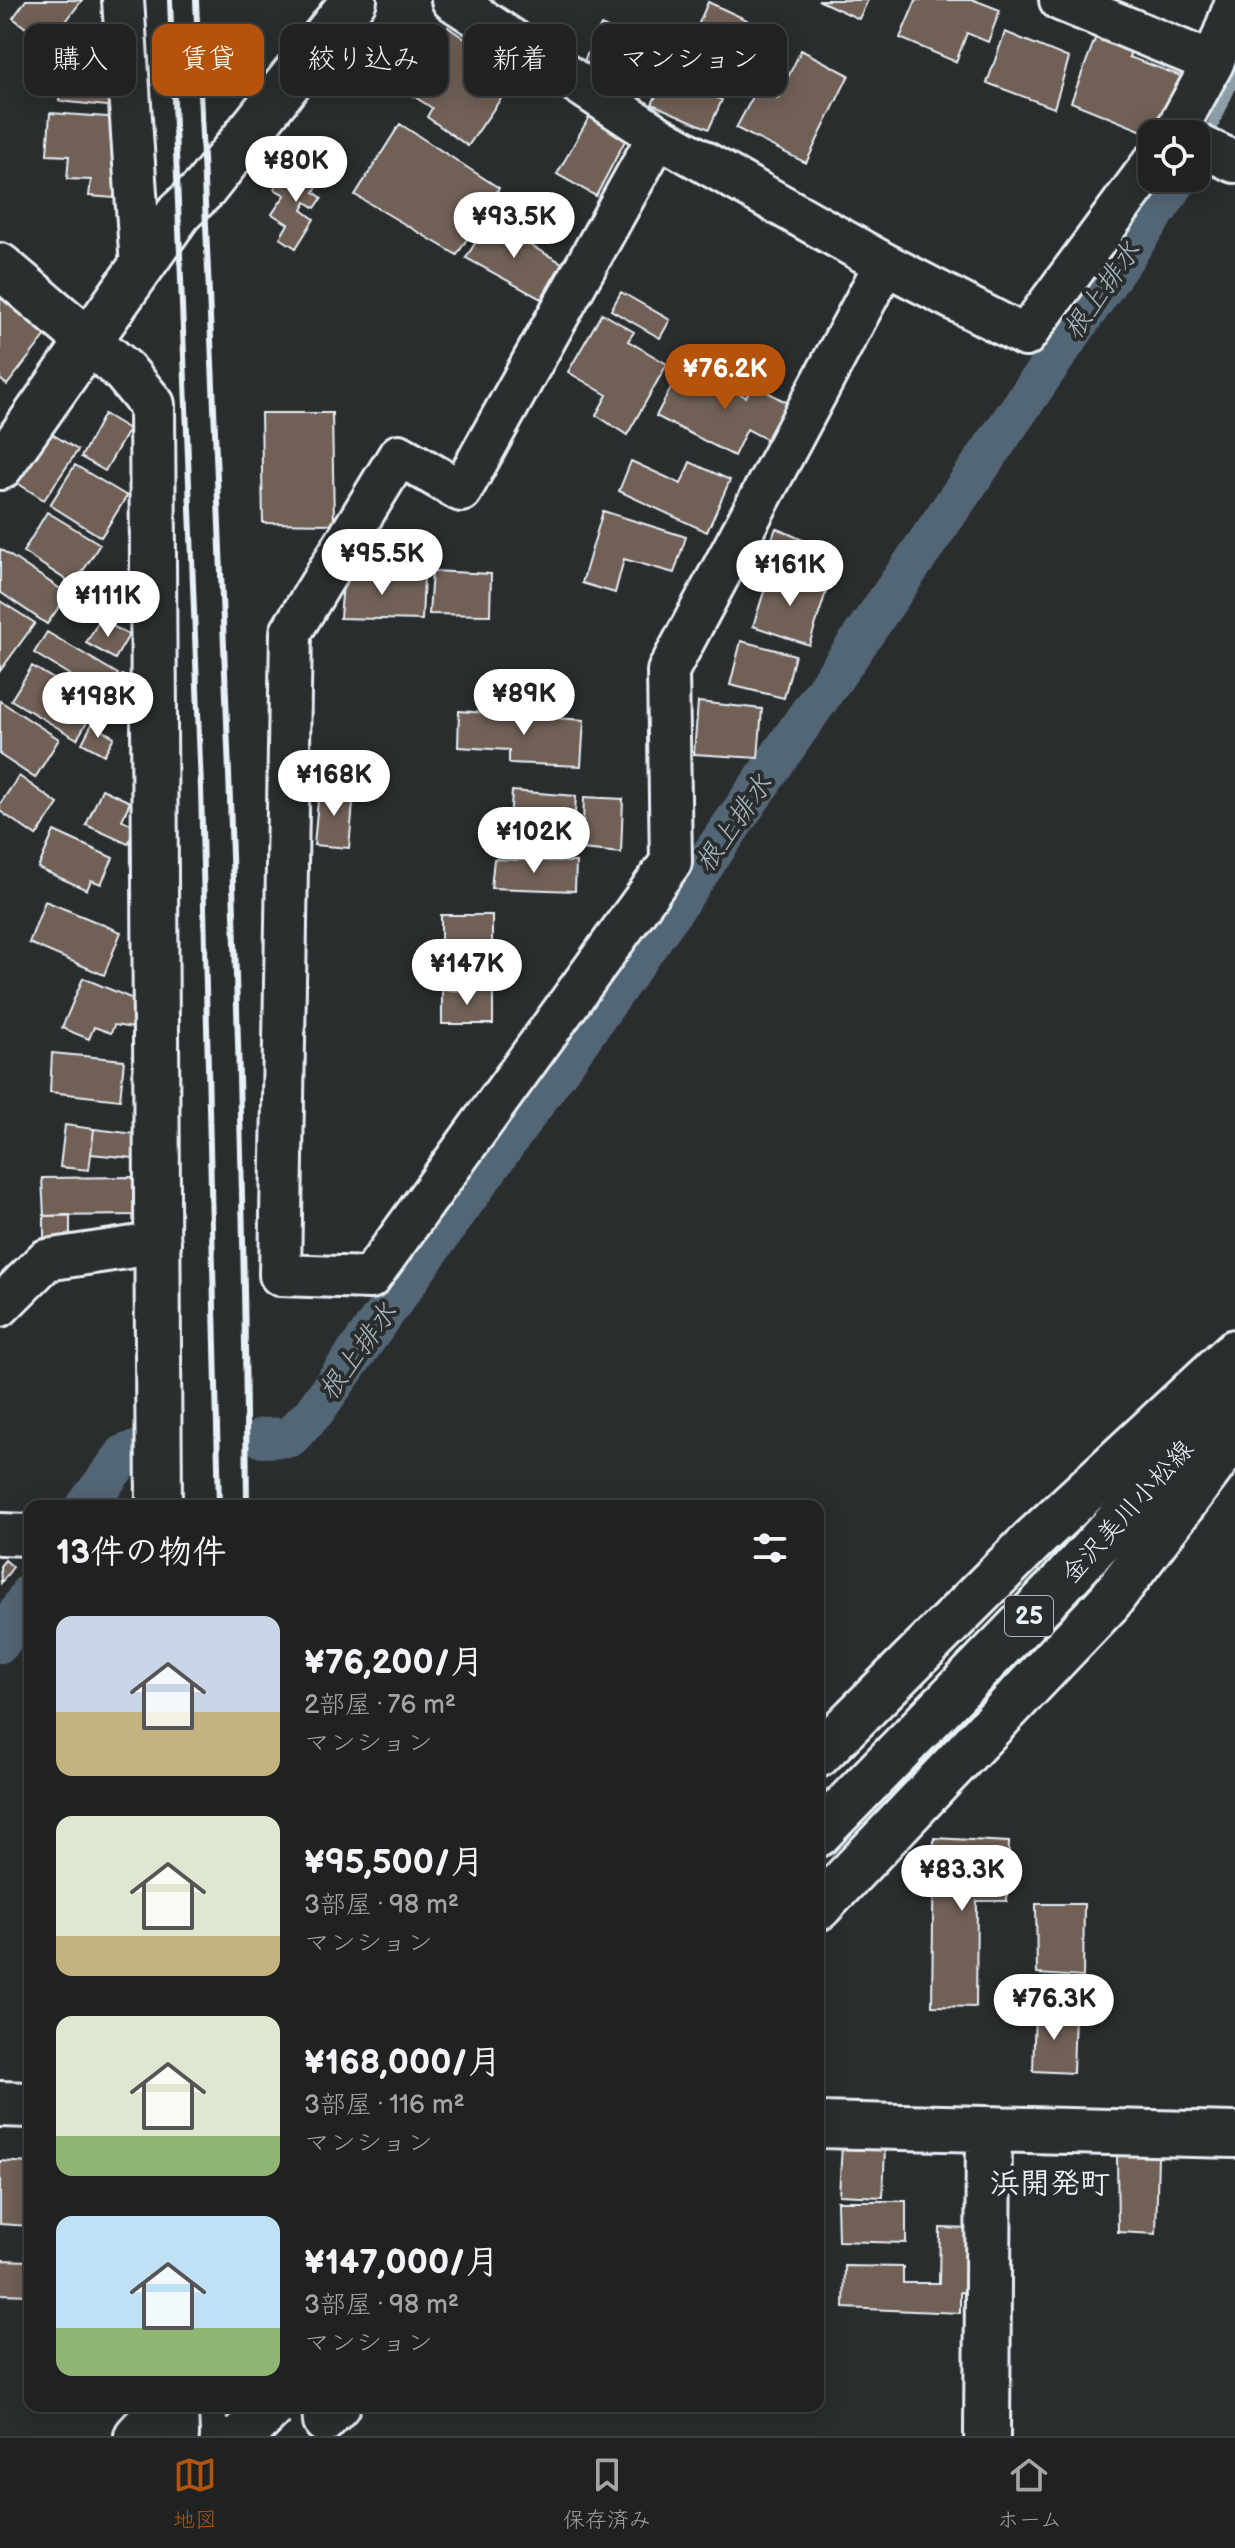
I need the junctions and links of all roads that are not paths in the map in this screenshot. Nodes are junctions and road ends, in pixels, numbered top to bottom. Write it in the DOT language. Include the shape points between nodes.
graph roads {
  1 [pos="123,0"];
  2 [pos="354,0"];
  3 [pos="452,0"];
  4 [pos="1060,0"];
  5 [pos="1235,4"];
  6 [pos="1213,63"];
  7 [pos="1188,120"];
  8 [pos="658,136"];
  9 [pos="1210,150"];
  10 [pos="1235,162"];
  11 [pos="1138,183"];
  12 [pos="885,264"];
  13 [pos="0,266"];
  14 [pos="141,267"];
  15 [pos="87,341"];
  16 [pos="0,467"];
  17 [pos="160,1243"];
  18 [pos="0,1306"];
  19 [pos="1235,1352"];
  20 [pos="1235,1393"];
  21 [pos="1235,1435"];
  22 [pos="159,1500"];
  23 [pos="0,1534"];
  24 [pos="24,1535"];
  25 [pos="824,1749"];
  26 [pos="824,1828"];
  27 [pos="824,1902"];
  28 [pos="0,2104"];
  29 [pos="24,2105"];
  30 [pos="824,2125"];
  31 [pos="989,2130"];
  32 [pos="1235,2135"];
  33 [pos="159,2412"];
  34 [pos="175,2412"];
  35 [pos="267,2412"];
  36 [pos="323,2412"];
  37 [pos="333,2412"];
  38 [pos="137,2436"];
  39 [pos="176,2436"];
  40 [pos="243,2436"];
  41 [pos="987,2436"];
  1 -- 14 [label="street"];
  2 -- 14 [label="street"];
  3 -- 8 [label="street"];
  4 -- 6 [label="street"];
  5 -- 6 [label="street"];
  6 -- 7 [label="street"];
  8 -- 12 [label="street"];
  8 -- 12 [label="street" via="461,491 399,455 291,632 280,1275 370,1278 671,862 668,671"];
  9 -- 10 [label="street"];
  11 -- 12 [label="street" via="1025,336"];
  13 -- 15 [label="street"];
  14 -- 15 [label="street"];
  15 -- 16 [label="street"];
  15 -- 17 [label="street" via="124,371 152,405"];
  17 -- 18 [label="street" via="46,1260"];
  17 -- 22 [label="street"];
  19 -- 25 [label="street" via="1035,1538"];
  20 -- 26 [label="street, 金沢美川小松線 / 25" via="1058,1587"];
  21 -- 27 [label="street" via="1109,1602"];
  23 -- 24 [label="street"];
  28 -- 29 [label="street"];
  30 -- 31 [label="street"];
  31 -- 32 [label="street"];
  31 -- 41 [label="street"];
  33 -- 38 [label="street"];
  34 -- 39 [label="street"];
  35 -- 40 [label="street, bridge"];
  36 -- 37 [label="street" via="324,2422"];
}
